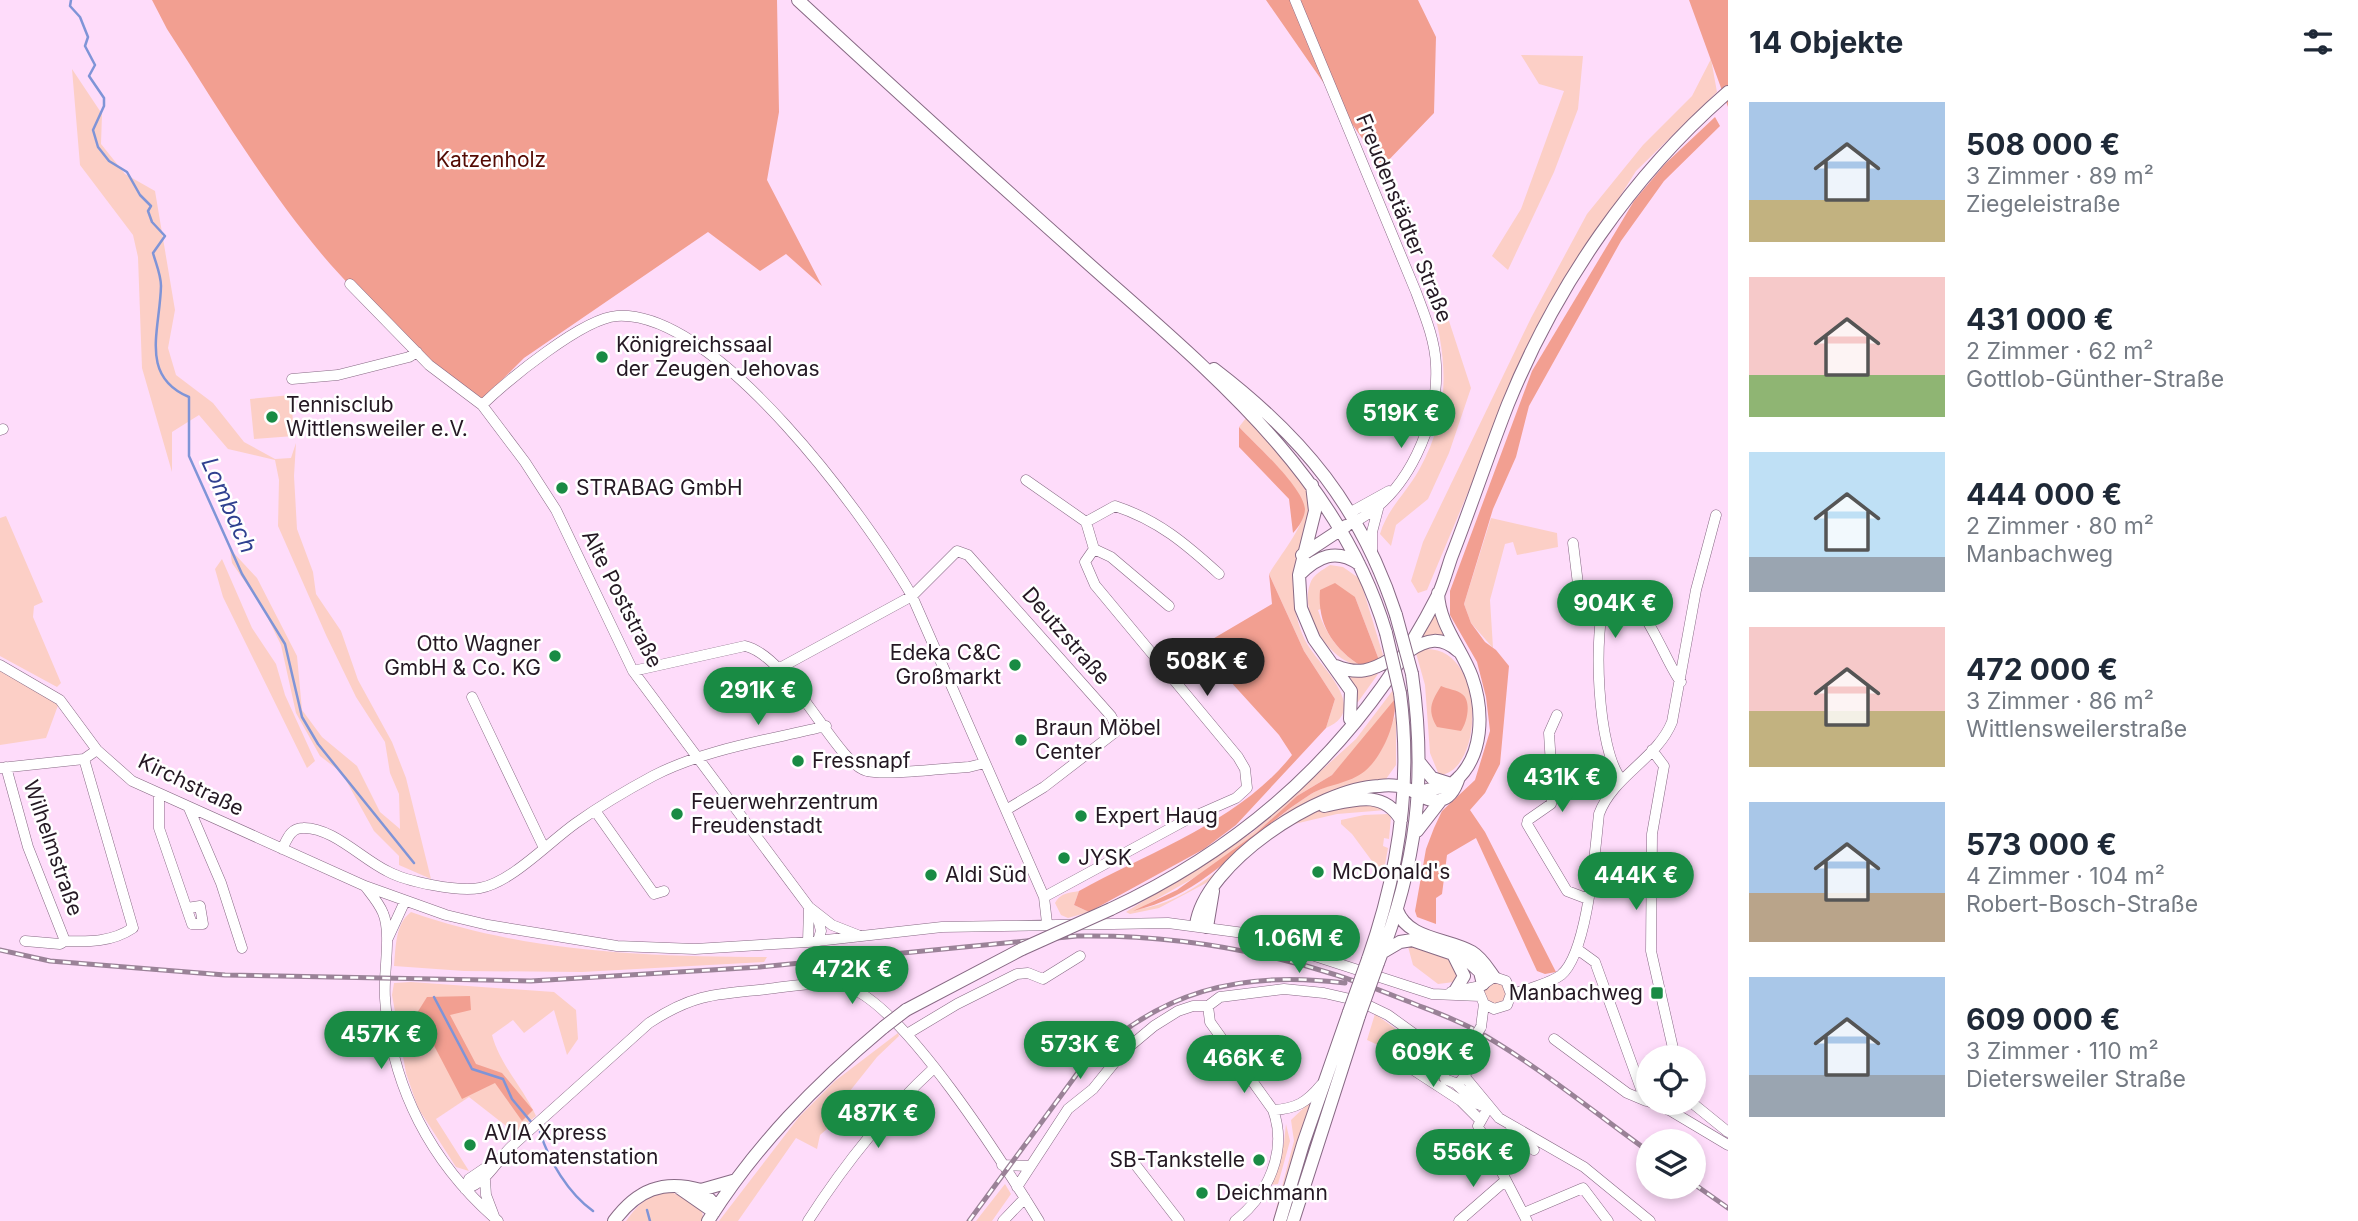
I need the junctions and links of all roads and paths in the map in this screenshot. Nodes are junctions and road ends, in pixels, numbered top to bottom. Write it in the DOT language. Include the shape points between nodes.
graph roads {
  1 [pos="797,0"];
  2 [pos="1295,0"];
  3 [pos="1728,92"];
  4 [pos="350,284"];
  5 [pos="1171,339"];
  6 [pos="417,352"];
  7 [pos="292,379"];
  8 [pos="482,405"];
  9 [pos="1026,480"];
  10 [pos="1312,483"];
  11 [pos="1392,489"];
  12 [pos="1378,509"];
  13 [pos="1716,515"];
  14 [pos="1353,517"];
  15 [pos="1086,522"];
  16 [pos="1339,524"];
  17 [pos="1311,533"];
  18 [pos="1573,542"];
  19 [pos="1094,550"];
  20 [pos="1372,552"];
  21 [pos="1302,555"];
  22 [pos="1450,562"];
  23 [pos="1360,565"];
  24 [pos="1219,574"];
  25 [pos="1299,575"];
  26 [pos="1438,593"];
  27 [pos="1607,594"];
  28 [pos="912,596"];
  29 [pos="1169,606"];
  30 [pos="1687,649"];
  31 [pos="1461,652"];
  32 [pos="1406,653"];
  33 [pos="1665,654"];
  34 [pos="1391,659"];
  35 [pos="0,665"];
  36 [pos="1335,666"];
  37 [pos="778,669"];
  38 [pos="633,671"];
  39 [pos="1681,682"];
  40 [pos="472,697"];
  41 [pos="1557,715"];
  42 [pos="1350,719"];
  43 [pos="826,726"];
  44 [pos="97,750"];
  45 [pos="1652,750"];
  46 [pos="697,758"];
  47 [pos="1405,758"];
  48 [pos="84,759"];
  49 [pos="1420,762"];
  50 [pos="985,763"];
  51 [pos="3,768"];
  52 [pos="1312,769"];
  53 [pos="1455,780"];
  54 [pos="1622,780"];
  55 [pos="1381,786"];
  56 [pos="1404,787"];
  57 [pos="1419,793"];
  58 [pos="159,794"];
  59 [pos="1441,800"];
  60 [pos="1312,806"];
  61 [pos="189,808"];
  62 [pos="1006,810"];
  63 [pos="596,812"];
  64 [pos="1401,820"];
  65 [pos="1415,835"];
  66 [pos="544,848"];
  67 [pos="282,849"];
  68 [pos="365,886"];
  69 [pos="664,891"];
  70 [pos="1044,897"];
  71 [pos="400,899"];
  72 [pos="1588,899"];
  73 [pos="809,907"];
  74 [pos="187,908"];
  75 [pos="1397,910"];
  76 [pos="385,915"];
  77 [pos="817,915"];
  78 [pos="1047,923"];
  79 [pos="1201,926"];
  80 [pos="860,936"];
  81 [pos="24,941"];
  82 [pos="65,941"];
  83 [pos="386,942"];
  84 [pos="813,942"];
  85 [pos="242,948"];
  86 [pos="1577,950"];
  87 [pos="1452,954"];
  88 [pos="1080,957"];
  89 [pos="1376,958"];
  90 [pos="1510,990"];
  91 [pos="1450,993"];
  92 [pos="1486,993"];
  93 [pos="1208,1006"];
  94 [pos="1354,1014"];
  95 [pos="907,1034"];
  96 [pos="1413,1034"];
  97 [pos="1554,1039"];
  98 [pos="1672,1045"];
  99 [pos="1392,1056"];
  100 [pos="1460,1057"];
  101 [pos="934,1068"];
  102 [pos="1442,1068"];
  103 [pos="1636,1070"];
  104 [pos="1460,1080"];
  105 [pos="1324,1081"];
  106 [pos="1636,1097"];
  107 [pos="1294,1108"];
  108 [pos="1488,1108"];
  109 [pos="1273,1111"];
  110 [pos="1678,1115"];
  111 [pos="1704,1115"];
  112 [pos="1480,1120"];
  113 [pos="1279,1126"];
  114 [pos="1511,1126"];
  115 [pos="1728,1132"];
  116 [pos="1728,1145"];
  117 [pos="1534,1150"];
  118 [pos="499,1158"];
  119 [pos="1131,1159"];
  120 [pos="1002,1165"];
  121 [pos="1029,1166"];
  122 [pos="485,1180"];
  123 [pos="737,1180"];
  124 [pos="1506,1180"];
  125 [pos="675,1185"];
  126 [pos="1017,1187"];
  127 [pos="465,1189"];
  128 [pos="701,1189"];
  129 [pos="1025,1198"];
  130 [pos="713,1213"];
  131 [pos="1525,1217"];
  132 [pos="497,1220"];
  133 [pos="614,1221"];
  134 [pos="808,1221"];
  135 [pos="1003,1221"];
  136 [pos="1039,1221"];
  137 [pos="1179,1221"];
  138 [pos="1235,1221"];
  139 [pos="1280,1221"];
  140 [pos="1293,1221"];
  141 [pos="1459,1221"];
  142 [pos="1608,1221"];
  143 [pos="1650,1221"];
  1 -- 5 [label="main road"];
  2 -- 11 [label="street, Freudenstädter Straße" via="1430,331 1436,365 1429,422 1410,466"];
  3 -- 22 [label="main road" via="1650,171 1574,274 1526,363"];
  4 -- 6 [label="street, Alte Poststraße"];
  5 -- 10 [label="main road" via="1256,418"];
  5 -- 14 [label="main road" via="1272,415 1310,455"];
  6 -- 7 [label="street" via="338,376"];
  6 -- 8 [label="street, Alte Poststraße"];
  8 -- 28 [label="street" via="508,380 599,319 642,318 663,326 722,366 799,439 864,520"];
  8 -- 38 [label="street, Alte Poststraße" via="556,510"];
  9 -- 15 [label="street"];
  10 -- 16 [label="main road"];
  10 -- 17 [label="main road" via="1315,511"];
  11 -- 12 [label="street, Freudenstädter Straße"];
  11 -- 14 [label="street, Freudenstädter Straße"];
  12 -- 14 [label="street, Freudenstädter Straße"];
  12 -- 20 [label="street"];
  13 -- 30 [label="street" via="1696,590"];
  14 -- 16 [label="main road"];
  14 -- 20 [label="main road"];
  15 -- 19 [label="street"];
  15 -- 24 [label="street" via="1115,506 1144,516 1174,534"];
  16 -- 17 [label="main road"];
  16 -- 21 [label="main road"];
  16 -- 23 [label="main road"];
  17 -- 21 [label="main road"];
  18 -- 27 [label="street" via="1578,584"];
  19 -- 29 [label="street" via="1111,557"];
  19 -- 70 [label="street" via="1085,562 1095,585 1237,757 1245,769 1247,788 1236,798"];
  20 -- 49 [label="main road, bridge" via="1412,674"];
  21 -- 25 [label="main road"];
  22 -- 26 [label="main road"];
  22 -- 34 [label="main road"];
  23 -- 25 [label="main road" via="1349,557 1328,555"];
  23 -- 47 [label="main road, bridge" via="1386,633 1400,693"];
  25 -- 36 [label="main road" via="1306,623"];
  26 -- 31 [label="main road" via="1441,615"];
  26 -- 32 [label="main road"];
  27 -- 33 [label="street" via="1627,593"];
  27 -- 54 [label="street" via="1601,626 1600,700 1609,761"];
  28 -- 37 [label="street"];
  28 -- 50 [label="street"];
  28 -- 62 [label="street, Deutzstraße" via="957,551 968,555 1111,716 1118,730"];
  30 -- 33 [label="street" via="1679,655"];
  30 -- 39 [label="street"];
  31 -- 32 [label="main road" via="1430,639"];
  31 -- 53 [label="main road" via="1475,687 1480,724 1475,750"];
  32 -- 52 [label="main road" via="1346,736"];
  33 -- 39 [label="street"];
  34 -- 36 [label="main road" via="1365,672"];
  34 -- 42 [label="main road"];
  35 -- 44 [label="street, Kirchstraße" via="60,700"];
  36 -- 42 [label="main road" via="1351,691"];
  37 -- 38 [label="street" via="758,649 745,646"];
  37 -- 43 [label="street"];
  38 -- 46 [label="street, Alte Poststraße"];
  39 -- 45 [label="street" via="1669,730"];
  40 -- 66 [label="street"];
  41 -- 72 [label="street" via="1549,733 1553,797 1527,824 1567,891"];
  42 -- 52 [label="main road"];
  43 -- 46 [label="street"];
  43 -- 50 [label="street" via="850,759 866,771"];
  44 -- 48 [label="street"];
  44 -- 58 [label="street, Kirchstraße" via="132,781"];
  45 -- 54 [label="street"];
  45 -- 98 [label="street" via="1664,766 1652,834 1651,951"];
  46 -- 63 [label="street" via="654,776"];
  46 -- 73 [label="street, Alte Poststraße"];
  47 -- 55 [label="main road"];
  47 -- 56 [label="main road"];
  48 -- 51 [label="street"];
  48 -- 82 [label="street, Wilhelmstraße" via="133,928 92,942"];
  49 -- 53 [label="main road" via="1433,778"];
  49 -- 57 [label="main road"];
  50 -- 62 [label="street"];
  51 -- 82 [label="street, Wilhelmstraße"];
  52 -- 123 [label="main road, bridge" via="1235,837 1168,880 906,1010 797,1106"];
  53 -- 57 [label="main road"];
  53 -- 59 [label="main road" via="1450,795"];
  54 -- 72 [label="street" via="1598,814"];
  55 -- 56 [label="main road"];
  55 -- 60 [label="main road" via="1339,793"];
  56 -- 57 [label="main road"];
  56 -- 64 [label="main road"];
  57 -- 59 [label="main road" via="1428,800"];
  57 -- 65 [label="main road"];
  58 -- 61 [label="street, Kirchstraße"];
  58 -- 74 [label="street" via="159,828"];
  59 -- 65 [label="main road"];
  60 -- 64 [label="main road" via="1379,799 1391,805"];
  60 -- 79 [label="main road" via="1275,827 1214,887 1201,903"];
  61 -- 67 [label="street, Kirchstraße"];
  61 -- 85 [label="street"];
  62 -- 70 [label="street"];
  63 -- 66 [label="street"];
  63 -- 69 [label="street" via="654,894"];
  64 -- 89 [label="main road"];
  65 -- 75 [label="main road"];
  66 -- 67 [label="street" via="494,884 460,889 390,873 331,836 306,827 289,835"];
  67 -- 68 [label="street, Kirchstraße"];
  68 -- 71 [label="street, Kirchstraße"];
  68 -- 76 [label="street"];
  70 -- 78 [label="street"];
  71 -- 76 [label="street"];
  71 -- 83 [label="street"];
  71 -- 84 [label="street, Kirchstraße" via="488,925 617,946 695,949"];
  72 -- 86 [label="street"];
  73 -- 77 [label="street, Alte Poststraße"];
  73 -- 84 [label="street"];
  75 -- 89 [label="main road"];
  75 -- 92 [label="main road" via="1412,929 1474,953"];
  76 -- 83 [label="street"];
  77 -- 80 [label="street, Alte Poststraße"];
  77 -- 84 [label="street" via="821,931"];
  78 -- 79 [label="street, Kirchstraße"];
  78 -- 80 [label="street, Kirchstraße"];
  79 -- 91 [label="street, Kirchstraße" via="1293,947 1408,987"];
  80 -- 84 [label="street, Kirchstraße"];
  81 -- 82 [label="street, Wilhelmstraße"];
  83 -- 127 [label="street" via="385,997 396,1070 423,1132"];
  86 -- 90 [label="street" via="1560,976"];
  86 -- 103 [label="street" via="1595,962"];
  87 -- 89 [label="main road" via="1412,940 1400,942"];
  87 -- 91 [label="main road" via="1464,976"];
  87 -- 92 [label="main road" via="1474,964"];
  88 -- 95 [label="street" via="1043,979 1017,974"];
  89 -- 94 [label="main road, bridge"];
  90 -- 92 [label="street"];
  90 -- 92 [label="street" via="1504,1007"];
  91 -- 92 [label="street"];
  92 -- 100 [label="street" via="1478,1031"];
  93 -- 96 [label="street" via="1220,998 1258,991 1324,993 1359,1001"];
  93 -- 109 [label="street" via="1210,1021"];
  93 -- 121 [label="street" via="1178,1012 1134,1042 1093,1089 1068,1109"];
  94 -- 105 [label="main road"];
  94 -- 140 [label="main road"];
  95 -- 101 [label="street"];
  95 -- 118 [label="street" via="867,996 846,986 822,984 695,998 649,1023"];
  96 -- 100 [label="street"];
  96 -- 102 [label="street"];
  97 -- 106 [label="street"];
  99 -- 112 [label="street" via="1461,1101"];
  100 -- 102 [label="street"];
  100 -- 104 [label="street" via="1467,1070"];
  101 -- 120 [label="street"];
  101 -- 134 [label="street" via="894,1107 842,1170"];
  102 -- 104 [label="street" via="1445,1079"];
  104 -- 108 [label="street" via="1478,1104"];
  105 -- 107 [label="street" via="1308,1101"];
  105 -- 139 [label="main road"];
  107 -- 109 [label="street"];
  107 -- 113 [label="street"];
  108 -- 112 [label="street"];
  108 -- 114 [label="street"];
  109 -- 113 [label="street"];
  110 -- 116 [label="street"];
  111 -- 115 [label="street"];
  112 -- 124 [label="street" via="1481,1133"];
  113 -- 138 [label="street" via="1280,1142 1267,1182"];
  114 -- 117 [label="street" via="1515,1137"];
  114 -- 143 [label="street" via="1584,1167"];
  118 -- 122 [label="street"];
  118 -- 127 [label="street" via="468,1179"];
  119 -- 137 [label="street"];
  120 -- 121 [label="street"];
  120 -- 126 [label="street"];
  121 -- 126 [label="street"];
  122 -- 127 [label="street"];
  122 -- 132 [label="street"];
  123 -- 128 [label="main road"];
  123 -- 130 [label="main road"];
  124 -- 131 [label="street"];
  124 -- 141 [label="street"];
  125 -- 128 [label="main road"];
  125 -- 130 [label="main road"];
  125 -- 133 [label="main road" via="643,1191"];
  126 -- 129 [label="street"];
  127 -- 132 [label="street"];
  128 -- 130 [label="main road"];
  129 -- 135 [label="street"];
  129 -- 136 [label="street"];
  131 -- 142 [label="street" via="1583,1188"];
}
